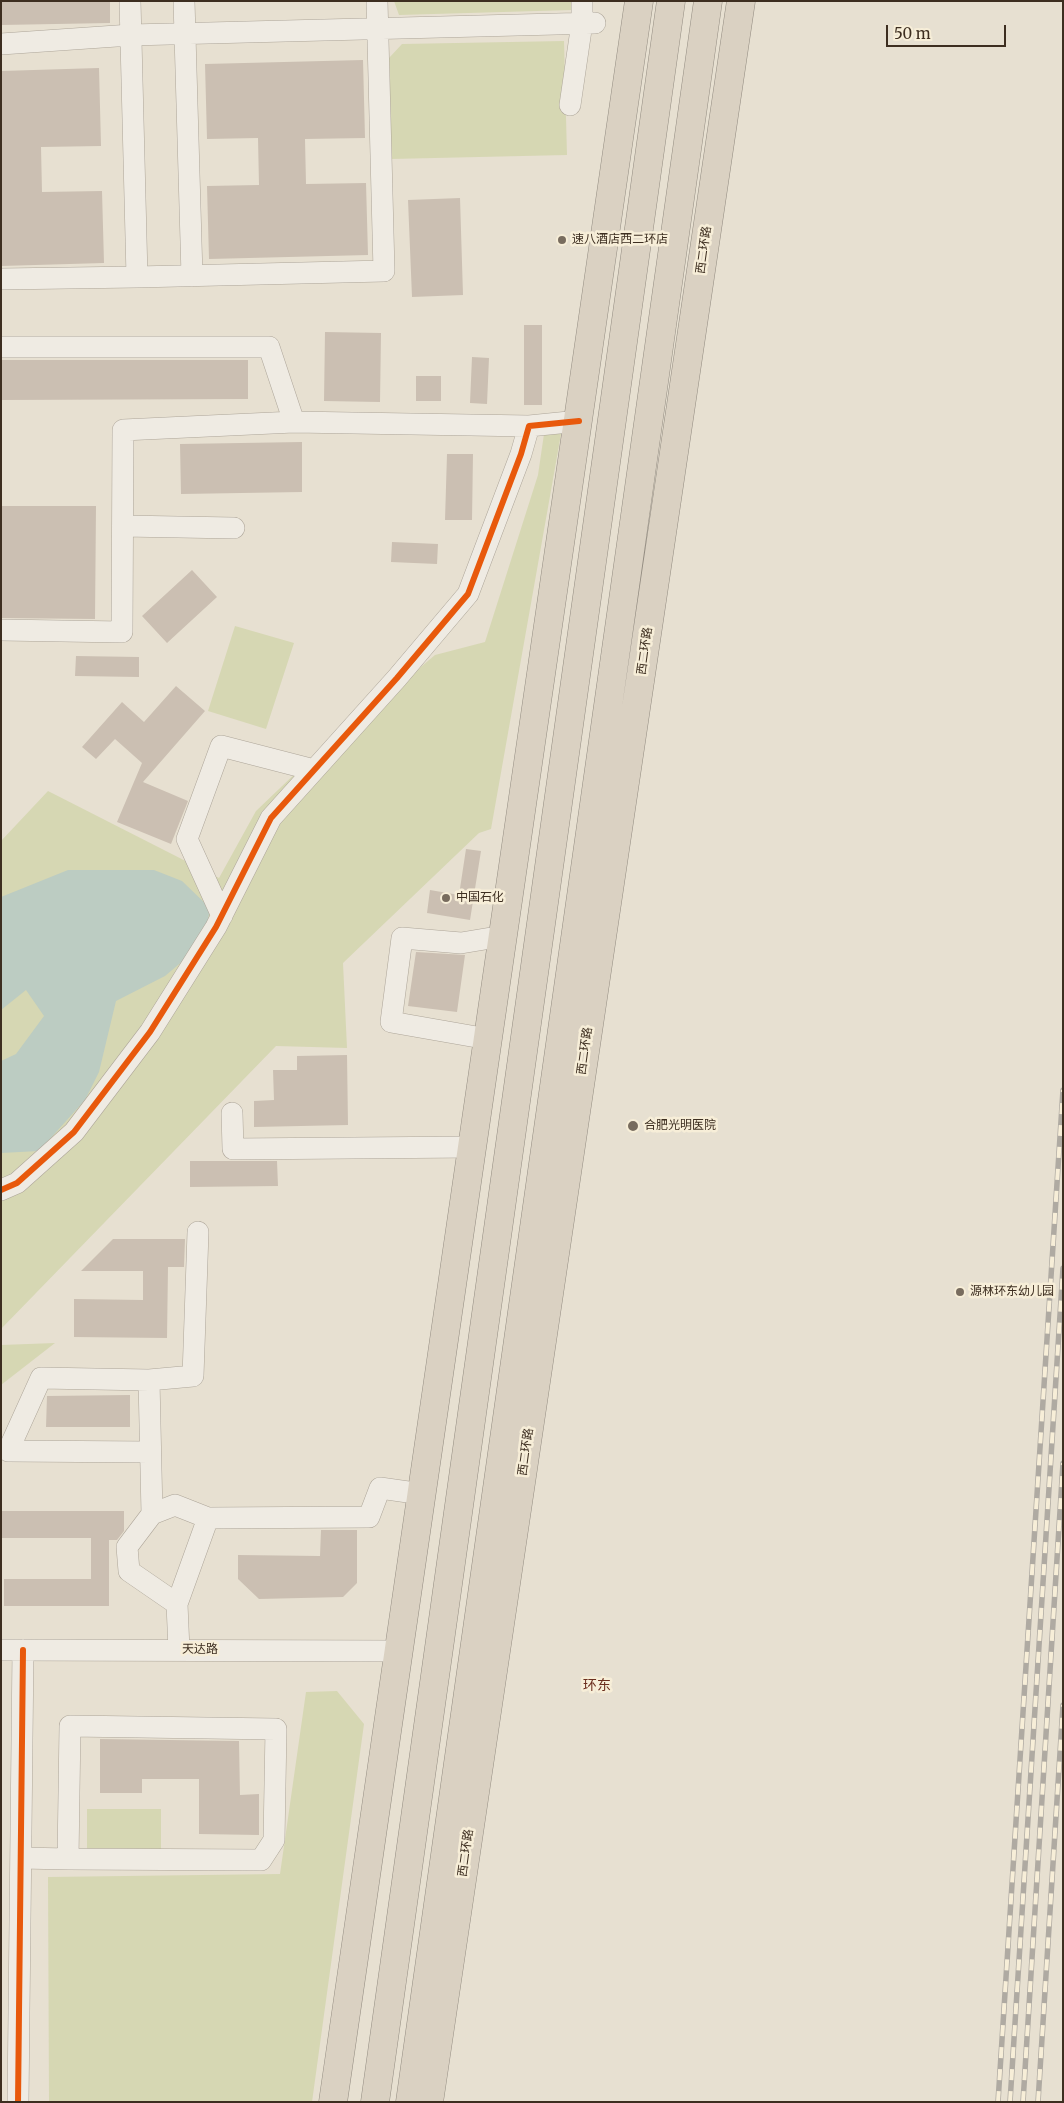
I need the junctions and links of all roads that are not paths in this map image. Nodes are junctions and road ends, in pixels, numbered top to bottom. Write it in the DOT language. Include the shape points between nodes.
graph roads {
  1 [pos="130,1"];
  2 [pos="184,1"];
  3 [pos="377,1"];
  4 [pos="582,1"];
  5 [pos="638,1"];
  6 [pos="671,1"];
  7 [pos="708,1"];
  8 [pos="741,1"];
  9 [pos="588,23"];
  10 [pos="377,29"];
  11 [pos="185,34"];
  12 [pos="131,35"];
  13 [pos="1,44"];
  14 [pos="570,105"];
  15 [pos="192,276"];
  16 [pos="137,277"];
  17 [pos="1,279"];
  18 [pos="1,347"];
  19 [pos="579,421"];
  20 [pos="294,422"];
  21 [pos="529,426"];
  22 [pos="123,526"];
  23 [pos="234,528"];
  24 [pos="1,630"];
  25 [pos="314,770"];
  26 [pos="222,916"];
  27 [pos="503,936"];
  28 [pos="488,1039"];
  29 [pos="232,1113"];
  30 [pos="472,1147"];
  31 [pos="1,1190"];
  32 [pos="198,1232"];
  33 [pos="149,1380"];
  34 [pos="150,1452"];
  35 [pos="422,1494"];
  36 [pos="152,1514"];
  37 [pos="208,1518"];
  38 [pos="177,1604"];
  39 [pos="1,1650"];
  40 [pos="23,1650"];
  41 [pos="179,1650"];
  42 [pos="400,1651"];
  43 [pos="21,1858"];
  44 [pos="68,1859"];
  45 [pos="18,2102"];
  46 [pos="333,2102"];
  47 [pos="375,2102"];
  48 [pos="410,2102"];
  49 [pos="429,2102"];
  1 -- 12 [label="street"];
  2 -- 11 [label="street"];
  3 -- 10 [label="street"];
  4 -- 9 [label="street"];
  5 -- 19 [label="highway"];
  6 -- 47 [label="highway"];
  7 -- 48 [label="highway, 西二环路"];
  8 -- 49 [label="highway, 西二环路"];
  9 -- 10 [label="street"];
  9 -- 14 [label="street"];
  10 -- 11 [label="street"];
  10 -- 15 [label="street" via="384,271"];
  11 -- 12 [label="street"];
  11 -- 15 [label="street"];
  12 -- 13 [label="street"];
  12 -- 16 [label="street"];
  15 -- 16 [label="street"];
  16 -- 17 [label="street"];
  18 -- 20 [label="street" via="270,347"];
  19 -- 21 [label="street"];
  19 -- 27 [label="highway"];
  20 -- 21 [label="street"];
  20 -- 22 [label="street" via="123,430"];
  21 -- 25 [label="street" via="468,594"];
  22 -- 23 [label="street"];
  22 -- 24 [label="street" via="122,632"];
  25 -- 26 [label="street" via="271,818"];
  25 -- 26 [label="street" via="221,746 187,839"];
  26 -- 31 [label="street" via="150,1032 74,1132 17,1183"];
  27 -- 28 [label="highway"];
  27 -- 28 [label="street" via="461,943 402,938 391,1022"];
  28 -- 30 [label="highway"];
  29 -- 30 [label="street" via="233,1149"];
  30 -- 35 [label="highway"];
  32 -- 33 [label="street" via="192,1376"];
  33 -- 34 [label="street"];
  33 -- 34 [label="street" via="41,1378 8,1451"];
  34 -- 36 [label="street"];
  35 -- 37 [label="street" via="380,1488 369,1517"];
  35 -- 42 [label="highway"];
  36 -- 37 [label="street" via="175,1505"];
  36 -- 38 [label="street" via="127,1547 129,1571"];
  37 -- 38 [label="street"];
  38 -- 41 [label="street"];
  39 -- 40 [label="street, 天达路"];
  40 -- 41 [label="street, 天达路"];
  40 -- 43 [label="street"];
  41 -- 42 [label="street, 天达路"];
  42 -- 46 [label="highway"];
  43 -- 44 [label="street"];
  43 -- 45 [label="street"];
  44 -- 44 [label="street" via="261,1860 274,1840 276,1729 70,1726"];
}
